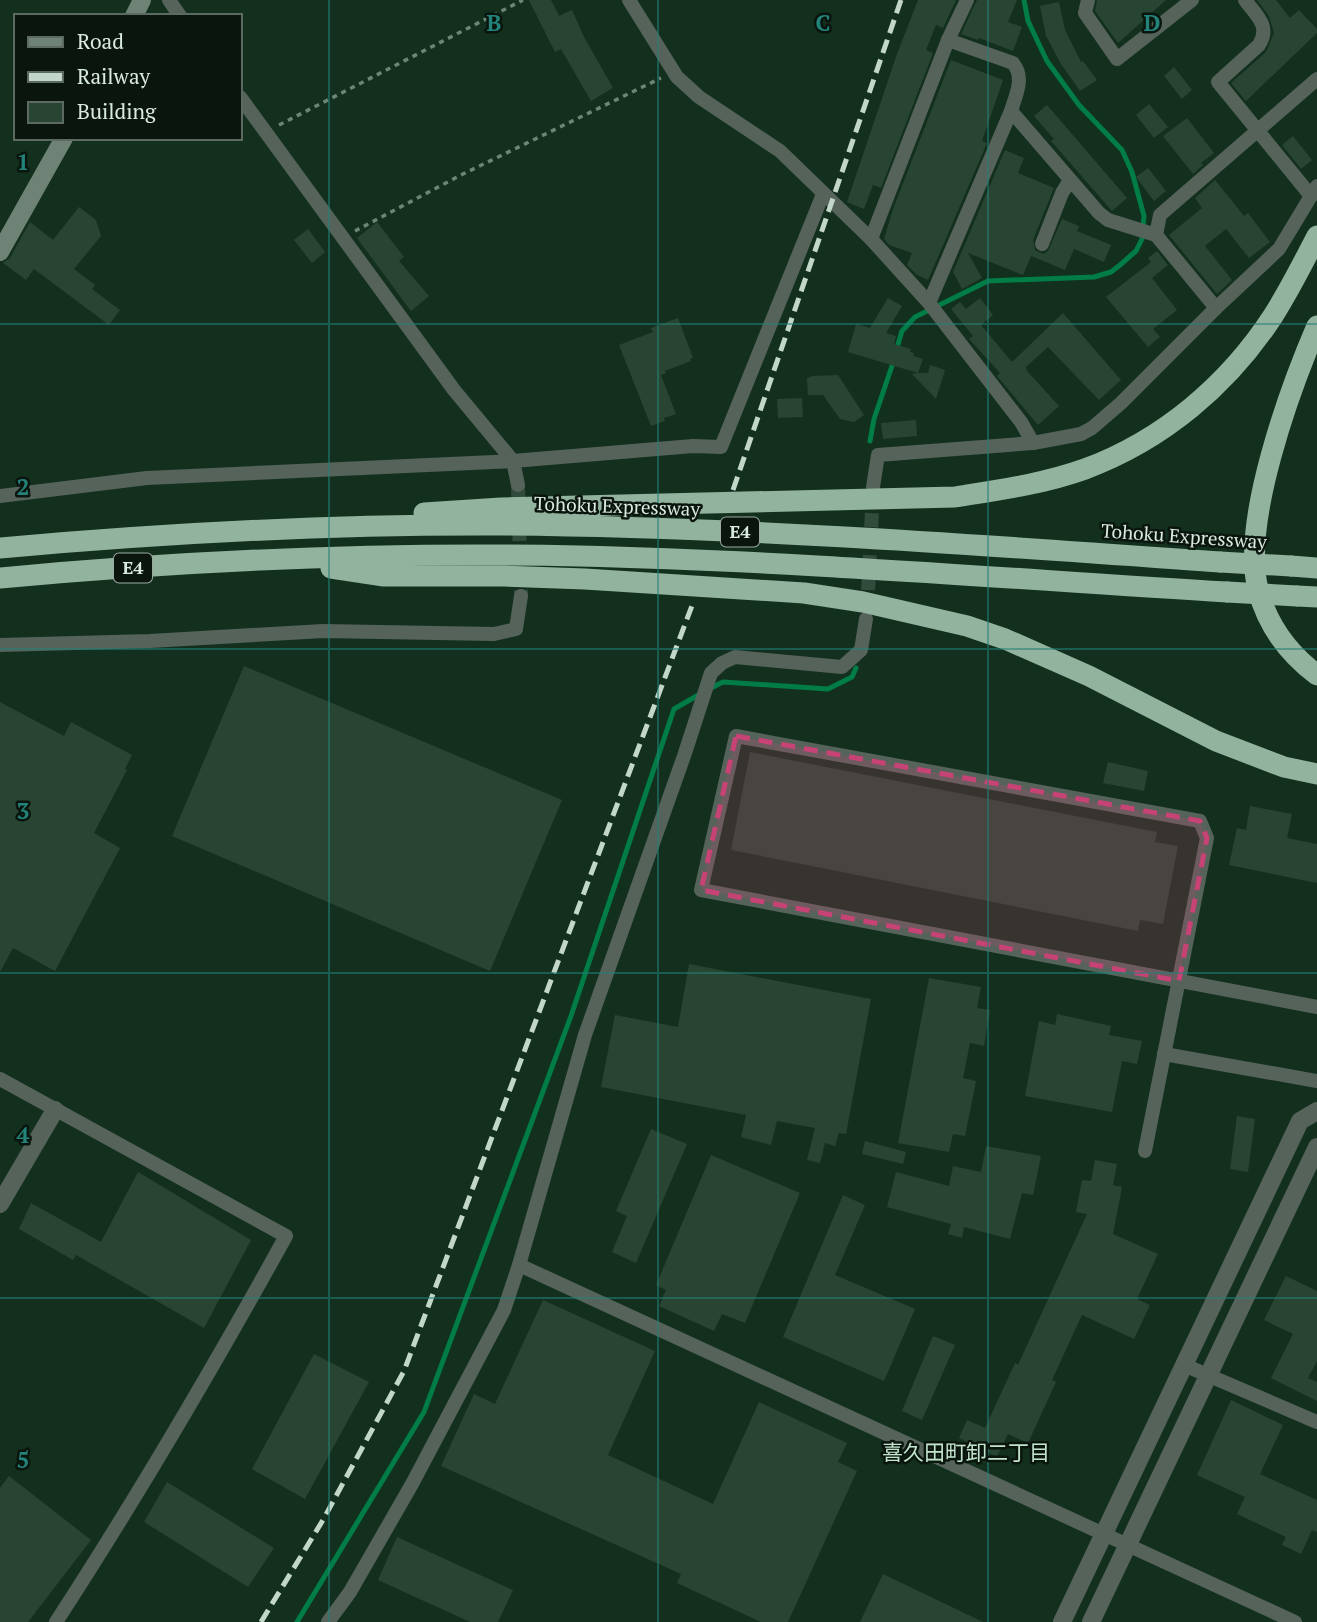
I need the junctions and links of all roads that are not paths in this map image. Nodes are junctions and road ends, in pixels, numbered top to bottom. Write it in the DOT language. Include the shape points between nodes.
graph roads {
  1 [pos="629,0"];
  2 [pos="967,0"];
  3 [pos="1088,0"];
  4 [pos="1192,0"];
  5 [pos="1245,0"];
  6 [pos="948,40"];
  7 [pos="1317,79"];
  8 [pos="242,100"];
  9 [pos="1011,111"];
  10 [pos="1257,129"];
  11 [pos="63,140"];
  12 [pos="1070,180"];
  13 [pos="1314,191"];
  14 [pos="823,194"];
  15 [pos="1156,235"];
  16 [pos="1317,236"];
  17 [pos="872,239"];
  18 [pos="1041,244"];
  19 [pos="0,252"];
  20 [pos="929,303"];
  21 [pos="1216,307"];
  22 [pos="1317,326"];
  23 [pos="1033,443"];
  24 [pos="513,461"];
  25 [pos="518,485"];
  26 [pos="873,487"];
  27 [pos="0,496"];
  28 [pos="259,531"];
  29 [pos="0,548"];
  30 [pos="266,560"];
  31 [pos="1317,568"];
  32 [pos="0,578"];
  33 [pos="521,596"];
  34 [pos="1307,597"];
  35 [pos="866,619"];
  36 [pos="0,645"];
  37 [pos="1317,675"];
  38 [pos="1317,774"];
  39 [pos="1179,981"];
  40 [pos="1317,1007"];
  41 [pos="1164,1054"];
  42 [pos="0,1079"];
  43 [pos="1317,1081"];
  44 [pos="55,1110"];
  45 [pos="1317,1111"];
  46 [pos="1317,1147"];
  47 [pos="1145,1151"];
  48 [pos="0,1204"];
  49 [pos="519,1265"];
  50 [pos="1184,1365"];
  51 [pos="1209,1376"];
  52 [pos="1317,1422"];
  53 [pos="1104,1533"];
  54 [pos="1128,1545"];
  55 [pos="56,1622"];
  56 [pos="328,1622"];
  57 [pos="1062,1622"];
  58 [pos="1091,1622"];
  59 [pos="1295,1622"];
  1 -- 14 [label="street" via="672,71 699,97 780,152"];
  2 -- 6 [label="street"];
  3 -- 4 [label="street" via="1085,13 1117,59"];
  5 -- 10 [label="street" via="1265,27 1263,37 1218,82"];
  6 -- 9 [label="street" via="1013,63 1020,79"];
  6 -- 17 [label="street"];
  7 -- 10 [label="street"];
  8 -- 24 [label="street" via="454,390"];
  9 -- 12 [label="street"];
  9 -- 20 [label="street"];
  10 -- 13 [label="street"];
  10 -- 15 [label="street" via="1160,215"];
  11 -- 19 [label="main road"];
  12 -- 15 [label="street" via="1103,217"];
  12 -- 18 [label="street"];
  13 -- 21 [label="street" via="1279,249"];
  14 -- 17 [label="street"];
  14 -- 24 [label="street" via="721,447"];
  15 -- 21 [label="street"];
  16 -- 28 [label="highway" via="1273,315 1208,394 1125,452 1048,480 955,497 501,508 379,515"];
  17 -- 20 [label="street"];
  20 -- 23 [label="street"];
  21 -- 23 [label="street" via="1092,428"];
  22 -- 37 [label="highway" via="1289,398 1263,492 1255,567 1258,590 1275,632"];
  23 -- 26 [label="street" via="878,455"];
  24 -- 25 [label="street"];
  24 -- 27 [label="street" via="147,478"];
  28 -- 29 [label="highway, Tohoku Expressway / E4"];
  28 -- 31 [label="highway, Tohoku Expressway / E4, bridge" via="502,525 715,531"];
  30 -- 32 [label="highway, E4"];
  30 -- 34 [label="highway, E4, bridge" via="583,556 866,568"];
  30 -- 38 [label="highway" via="384,576 585,579 804,593 863,603 1005,639 1216,741 1284,767"];
  33 -- 36 [label="street" via="516,629 494,634 323,631"];
  35 -- 49 [label="street" via="861,650 842,667 735,657 711,673 585,1035"];
  39 -- 39 [label="street" via="1208,838 1200,821 736,736 701,890"];
  39 -- 40 [label="street"];
  39 -- 41 [label="street"];
  41 -- 43 [label="street"];
  41 -- 47 [label="street"];
  42 -- 44 [label="street"];
  44 -- 48 [label="street"];
  44 -- 55 [label="street" via="286,1236 132,1503"];
  45 -- 50 [label="street" via="1300,1121"];
  46 -- 51 [label="street"];
  49 -- 53 [label="street"];
  49 -- 56 [label="street" via="504,1310 412,1484"];
  50 -- 51 [label="street"];
  50 -- 53 [label="street"];
  51 -- 52 [label="street"];
  51 -- 54 [label="street"];
  53 -- 54 [label="street"];
  53 -- 57 [label="street"];
  54 -- 58 [label="street"];
  54 -- 59 [label="street"];
}
